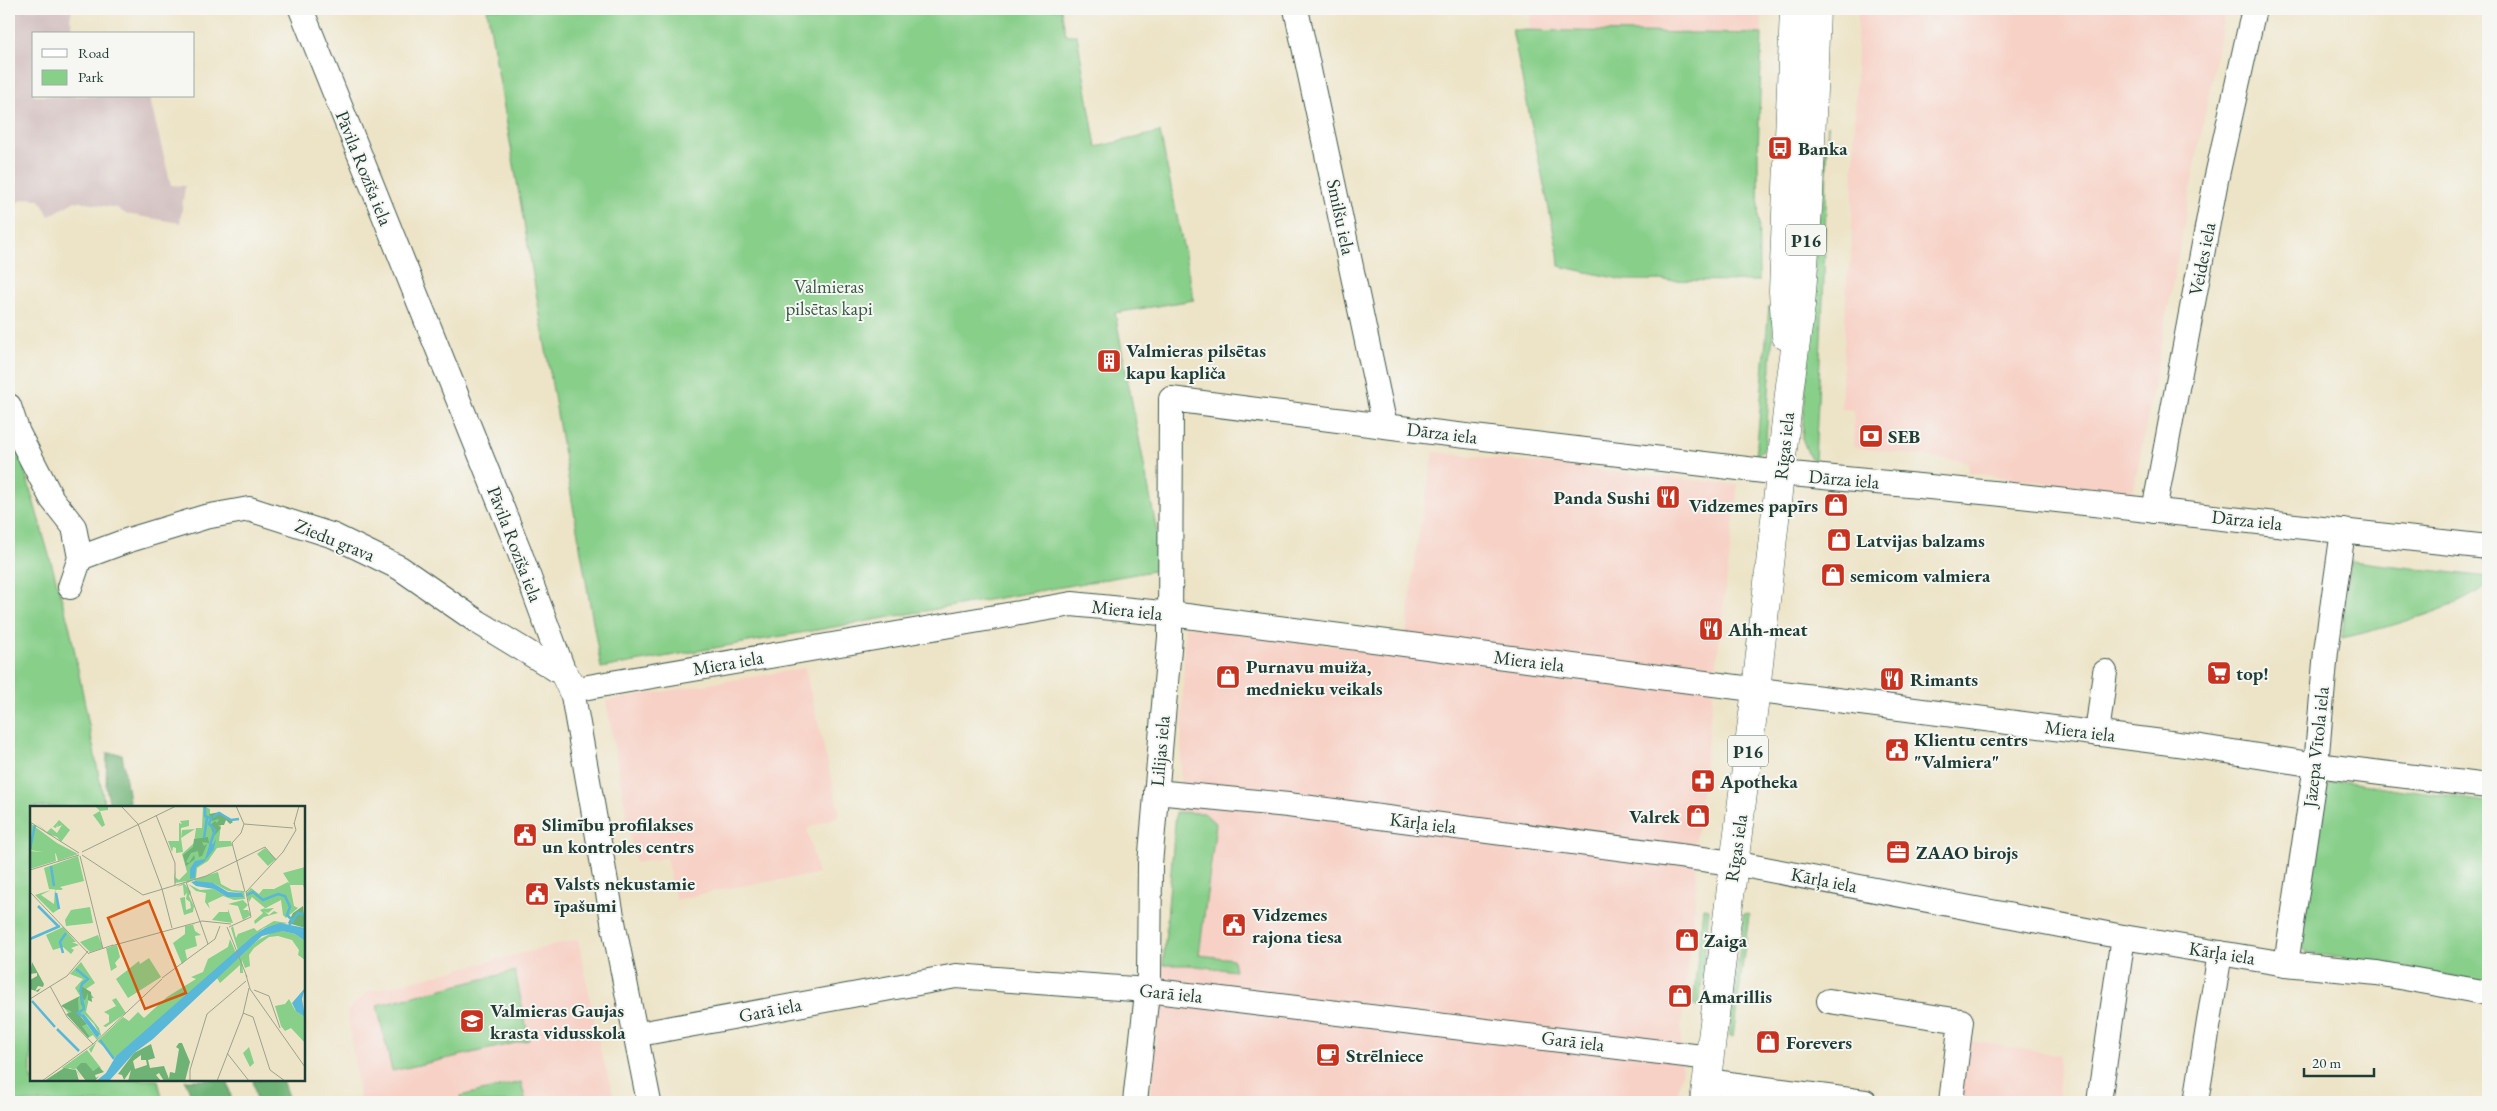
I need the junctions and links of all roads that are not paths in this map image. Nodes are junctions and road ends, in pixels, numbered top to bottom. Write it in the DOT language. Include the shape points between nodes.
graph roads {
  1 [pos="301,9"];
  2 [pos="1296,9"];
  3 [pos="1794,9"];
  4 [pos="1816,9"];
  5 [pos="2254,9"];
  6 [pos="1790,385"];
  7 [pos="1171,398"];
  8 [pos="9,406"];
  9 [pos="1385,426"];
  10 [pos="1782,473"];
  11 [pos="2154,511"];
  12 [pos="2343,531"];
  13 [pos="2488,547"];
  14 [pos="80,558"];
  15 [pos="70,587"];
  16 [pos="1172,614"];
  17 [pos="2105,672"];
  18 [pos="569,682"];
  19 [pos="1756,690"];
  20 [pos="2097,734"];
  21 [pos="2316,765"];
  22 [pos="2488,786"];
  23 [pos="1156,792"];
  24 [pos="1734,863"];
  25 [pos="2123,936"];
  26 [pos="2220,953"];
  27 [pos="2286,964"];
  28 [pos="1147,990"];
  29 [pos="2488,993"];
  30 [pos="1828,1001"];
  31 [pos="634,1035"];
  32 [pos="1707,1080"];
  33 [pos="649,1102"];
  34 [pos="1135,1102"];
  35 [pos="1865,1102"];
  36 [pos="1951,1102"];
  37 [pos="2099,1102"];
  38 [pos="2196,1102"];
  1 -- 18 [label="street, Pāvila Rozīša iela"];
  2 -- 9 [label="street, Smilšu iela"];
  3 -- 6 [label="main road, Rīgas iela / P16" via="1782,299"];
  4 -- 6 [label="main road, Rīgas iela / P16" via="1803,278"];
  5 -- 11 [label="street, Veides iela" via="2216,180"];
  6 -- 10 [label="main road, Rīgas iela / P16"];
  7 -- 9 [label="street, Dārza iela"];
  7 -- 16 [label="street, Lilijas iela"];
  8 -- 14 [label="street" via="18,433 39,475 52,499 74,527"];
  9 -- 10 [label="street, Dārza iela"];
  10 -- 11 [label="street, Dārza iela"];
  10 -- 19 [label="main road, Rīgas iela / P16"];
  11 -- 12 [label="street, Dārza iela"];
  12 -- 13 [label="street, Dārza iela"];
  12 -- 21 [label="street, Jāzepa Vītola iela" via="2326,651"];
  14 -- 15 [label="street"];
  14 -- 18 [label="street, Ziedu grava" via="205,517 249,509 334,536 400,568"];
  16 -- 18 [label="street, Miera iela" via="1072,604"];
  16 -- 19 [label="street, Miera iela"];
  16 -- 23 [label="street, Lilijas iela"];
  17 -- 20 [label="street"];
  18 -- 31 [label="street, Pāvila Rozīša iela"];
  19 -- 20 [label="street, Miera iela"];
  19 -- 24 [label="main road, Rīgas iela / P16"];
  20 -- 21 [label="street, Miera iela"];
  21 -- 22 [label="street, Miera iela"];
  21 -- 27 [label="street, Jāzepa Vītola iela"];
  23 -- 24 [label="street, Kārļa iela" via="1288,805"];
  23 -- 28 [label="street, Lilijas iela" via="1150,864"];
  24 -- 25 [label="street, Kārļa iela"];
  24 -- 32 [label="main road, Rīgas iela / P16"];
  25 -- 26 [label="street, Kārļa iela"];
  25 -- 37 [label="street"];
  26 -- 27 [label="street, Kārļa iela"];
  26 -- 38 [label="street"];
  27 -- 29 [label="street, Kārļa iela" via="2377,973"];
  28 -- 31 [label="street, Garā iela" via="956,976"];
  28 -- 32 [label="street, Garā iela"];
  28 -- 34 [label="street, Lilijas iela"];
  30 -- 36 [label="street" via="1962,1021"];
  31 -- 33 [label="street, Pāvila Rozīša iela"];
  32 -- 35 [label="street, Garā iela"];
}
